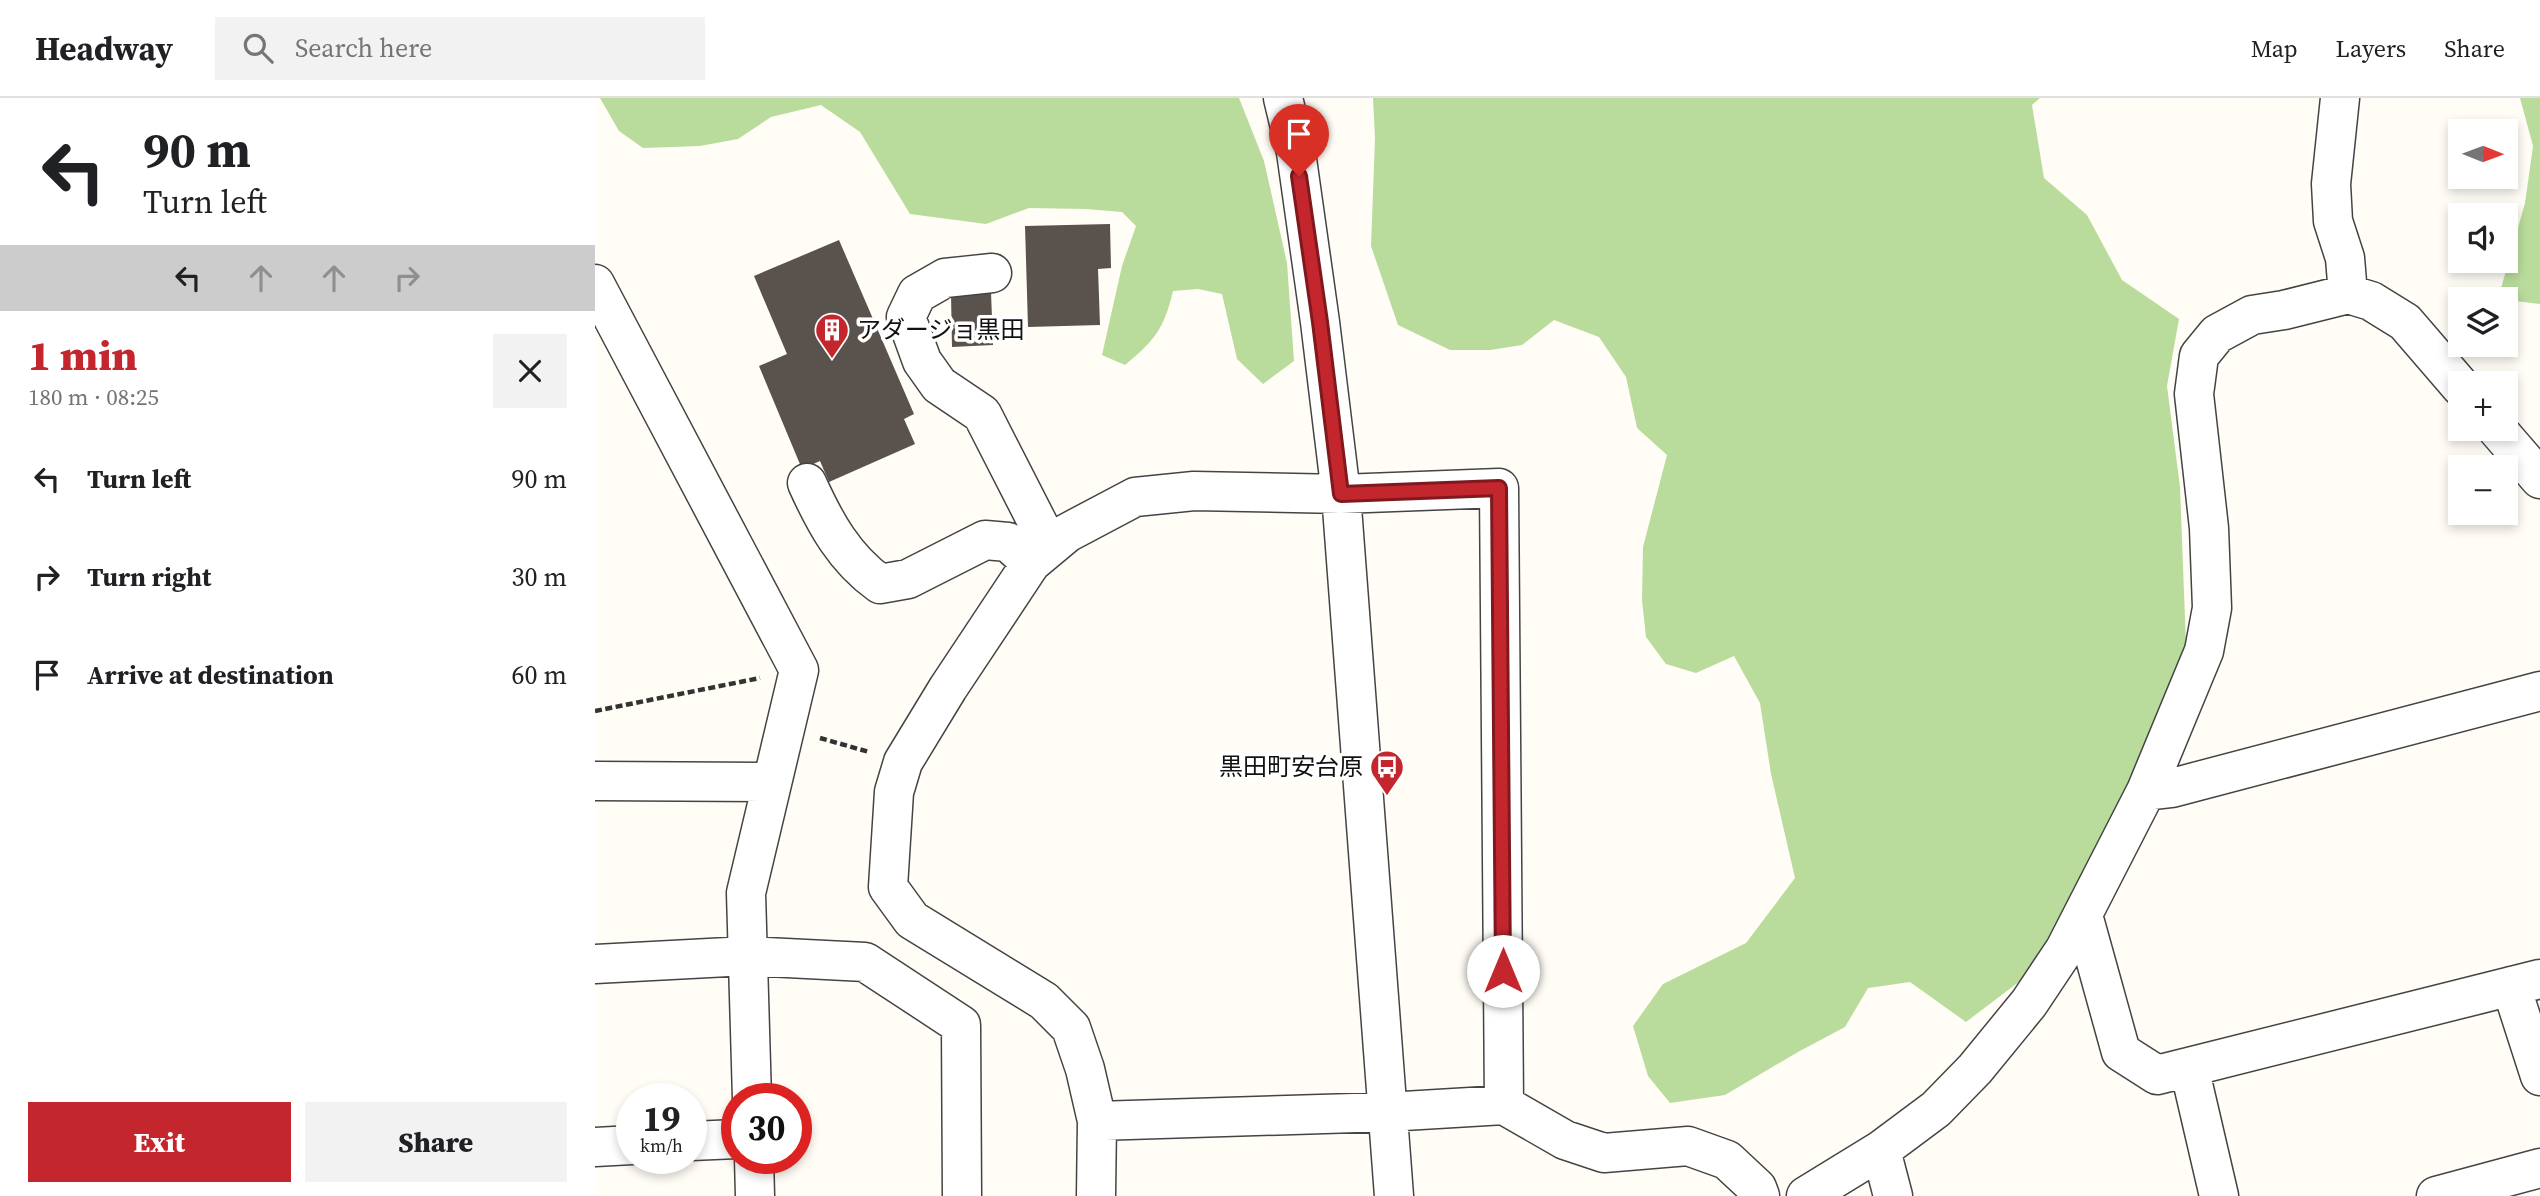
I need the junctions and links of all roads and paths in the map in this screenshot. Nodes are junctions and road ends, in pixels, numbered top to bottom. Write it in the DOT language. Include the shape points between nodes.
graph roads {
  1 [pos="1283,98"];
  2 [pos="2340,98"];
  3 [pos="992,273"];
  4 [pos="595,284"];
  5 [pos="2348,294"];
  6 [pos="2448,372"];
  7 [pos="2507,441"];
  8 [pos="2540,479"];
  9 [pos="807,483"];
  10 [pos="1341,494"];
  11 [pos="1040,555"];
  12 [pos="799,670"];
  13 [pos="2540,691"];
  14 [pos="595,711"];
  15 [pos="785,727"];
  16 [pos="903,762"];
  17 [pos="595,781"];
  18 [pos="772,782"];
  19 [pos="2146,791"];
  20 [pos="2083,915"];
  21 [pos="747,956"];
  22 [pos="595,964"];
  23 [pos="2525,983"];
  24 [pos="2189,1067"];
  25 [pos="2540,1076"];
  26 [pos="751,1083"];
  27 [pos="1504,1105"];
  28 [pos="1387,1112"];
  29 [pos="1097,1121"];
  30 [pos="616,1146"];
  31 [pos="595,1147"];
  32 [pos="1881,1150"];
  33 [pos="2540,1168"];
  34 [pos="754,1174"];
  35 [pos="755,1196"];
  36 [pos="962,1196"];
  37 [pos="1096,1196"];
  38 [pos="1394,1196"];
  39 [pos="1760,1196"];
  40 [pos="1806,1196"];
  41 [pos="1893,1196"];
  42 [pos="2219,1196"];
  43 [pos="2435,1196"];
  1 -- 10 [label="street" via="1296,152"];
  2 -- 5 [label="street" via="2331,184 2333,221 2345,258"];
  3 -- 11 [label="street" via="945,278 917,294 906,317 922,361 939,385 982,414"];
  4 -- 12 [label="street"];
  5 -- 6 [label="street" via="2371,301 2405,322"];
  5 -- 19 [label="street" via="2252,315 2217,334 2199,356 2194,394 2209,528 2212,608 2204,651"];
  7 -- 8 [label="street"];
  9 -- 11 [label="street" via="837,540 859,569 880,584 908,579 985,540 1008,542"];
  10 -- 11 [label="street" via="1194,491 1135,497 1067,533"];
  10 -- 27 [label="street" via="1499,488"];
  10 -- 28 [label="street"];
  11 -- 16 [label="street"];
  12 -- 14 [label="path"];
  12 -- 15 [label="street"];
  13 -- 19 [label="street"];
  15 -- 16 [label="path"];
  15 -- 18 [label="street"];
  16 -- 29 [label="street" via="894,792 888,887 912,920 1044,1001 1071,1028"];
  17 -- 18 [label="street"];
  18 -- 21 [label="street" via="746,893"];
  19 -- 20 [label="street"];
  20 -- 24 [label="street" via="2121,1052 2157,1075"];
  20 -- 32 [label="street" via="2029,1003 1975,1069 1936,1109"];
  21 -- 22 [label="street"];
  21 -- 26 [label="street"];
  21 -- 36 [label="street" via="865,962 961,1025"];
  23 -- 24 [label="street"];
  23 -- 25 [label="street"];
  24 -- 42 [label="street"];
  27 -- 28 [label="street"];
  27 -- 39 [label="street" via="1565,1140 1604,1153 1688,1146 1727,1160"];
  28 -- 29 [label="street"];
  28 -- 38 [label="street"];
  29 -- 37 [label="street"];
  30 -- 31 [label="street"];
  32 -- 40 [label="street"];
  32 -- 41 [label="street"];
  33 -- 43 [label="street"];
  34 -- 35 [label="street"];
}
